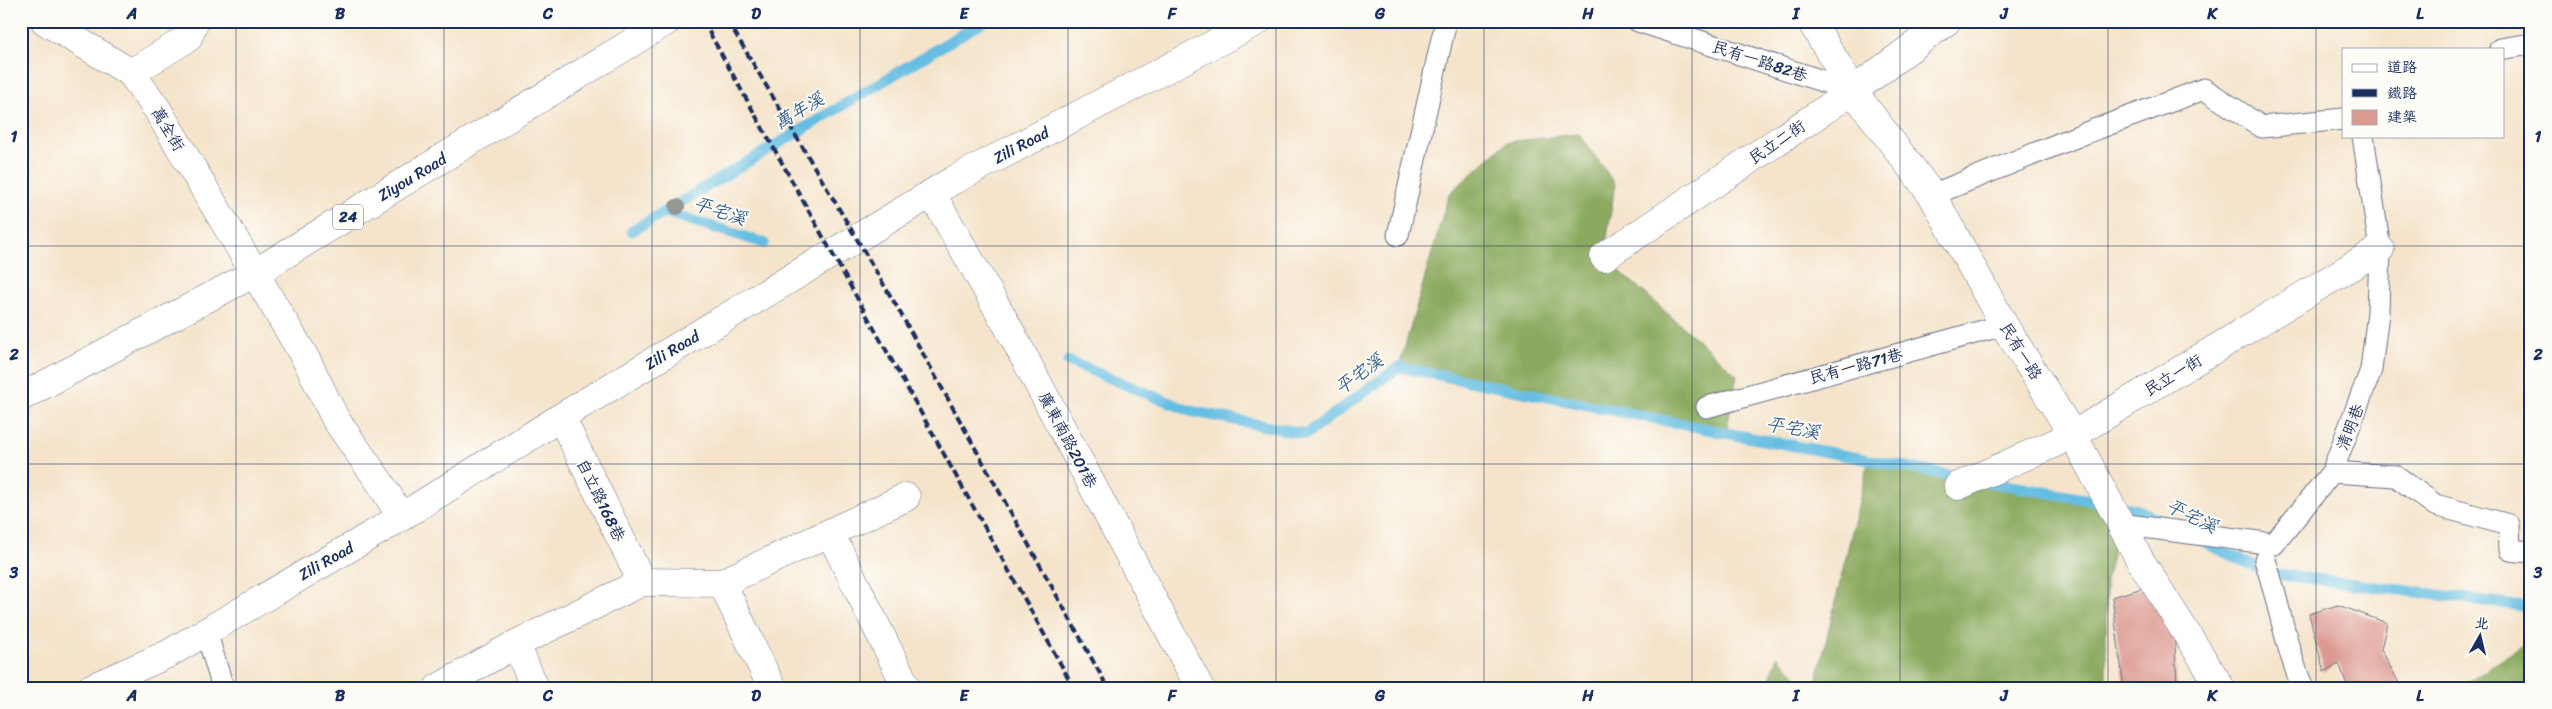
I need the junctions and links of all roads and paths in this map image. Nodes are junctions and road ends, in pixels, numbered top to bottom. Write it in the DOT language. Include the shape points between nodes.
graph roads {
  1 [pos="45,21"];
  2 [pos="195,21"];
  3 [pos="667,21"];
  4 [pos="1258,21"];
  5 [pos="1446,21"];
  6 [pos="1638,21"];
  7 [pos="1811,21"];
  8 [pos="1947,21"];
  9 [pos="2531,44"];
  10 [pos="2504,48"];
  11 [pos="131,74"];
  12 [pos="1853,91"];
  13 [pos="2342,119"];
  14 [pos="2363,138"];
  15 [pos="932,194"];
  16 [pos="1932,195"];
  17 [pos="1398,235"];
  18 [pos="2380,249"];
  19 [pos="1604,257"];
  20 [pos="254,274"];
  21 [pos="2004,324"];
  22 [pos="21,396"];
  23 [pos="1707,407"];
  24 [pos="561,417"];
  25 [pos="2073,435"];
  26 [pos="2332,472"];
  27 [pos="1958,486"];
  28 [pos="906,497"];
  29 [pos="401,517"];
  30 [pos="2120,524"];
  31 [pos="830,533"];
  32 [pos="2531,552"];
  33 [pos="2264,560"];
  34 [pos="642,582"];
  35 [pos="722,583"];
  36 [pos="206,631"];
  37 [pos="516,644"];
  38 [pos="91,688"];
  39 [pos="223,688"];
  40 [pos="438,688"];
  41 [pos="535,688"];
  42 [pos="772,688"];
  43 [pos="907,688"];
  44 [pos="1200,688"];
  45 [pos="2221,688"];
  46 [pos="2303,688"];
  1 -- 11 [label="street, 萬全街"];
  2 -- 11 [label="street" via="188,38"];
  3 -- 20 [label="street, Ziyou Road / 24"];
  4 -- 15 [label="street, Zili Road"];
  5 -- 17 [label="lane"];
  6 -- 12 [label="lane, 民有一路82巷"];
  7 -- 12 [label="street, 民有一路"];
  8 -- 12 [label="street, 民立二街"];
  9 -- 10 [label="lane"];
  11 -- 20 [label="street, 萬全街" via="157,109"];
  12 -- 16 [label="street, 民有一路"];
  12 -- 19 [label="street, 民立二街"];
  13 -- 16 [label="lane" via="2262,127 2204,89"];
  14 -- 18 [label="lane, 清明巷"];
  15 -- 24 [label="street, Zili Road"];
  15 -- 44 [label="street, 廣東南路201巷" via="1007,325"];
  16 -- 21 [label="street, 民有一路"];
  18 -- 25 [label="street, 民立一街"];
  18 -- 26 [label="lane, 清明巷" via="2378,312 2371,370"];
  20 -- 22 [label="street, Ziyou Road / 24"];
  20 -- 29 [label="street, 萬全街" via="307,361 336,420 382,484"];
  21 -- 23 [label="lane, 民有一路71巷"];
  21 -- 25 [label="street, 民有一路"];
  24 -- 29 [label="street, Zili Road"];
  24 -- 34 [label="street, 自立路168巷"];
  25 -- 27 [label="street, 民立一街"];
  25 -- 30 [label="street, 民有一路"];
  26 -- 30 [label="lane, 清明巷" via="2274,544"];
  26 -- 32 [label="lane" via="2396,476 2434,504 2508,525 2510,550"];
  28 -- 31 [label="street"];
  29 -- 36 [label="street, Zili Road"];
  30 -- 45 [label="street, 民有一路"];
  31 -- 35 [label="street"];
  31 -- 43 [label="street"];
  33 -- 46 [label="lane" via="2276,592 2290,657"];
  34 -- 35 [label="street"];
  34 -- 37 [label="street"];
  35 -- 42 [label="street"];
  36 -- 38 [label="street, Zili Road" via="168,654"];
  36 -- 39 [label="lane"];
  37 -- 40 [label="street"];
  37 -- 41 [label="street"];
}
